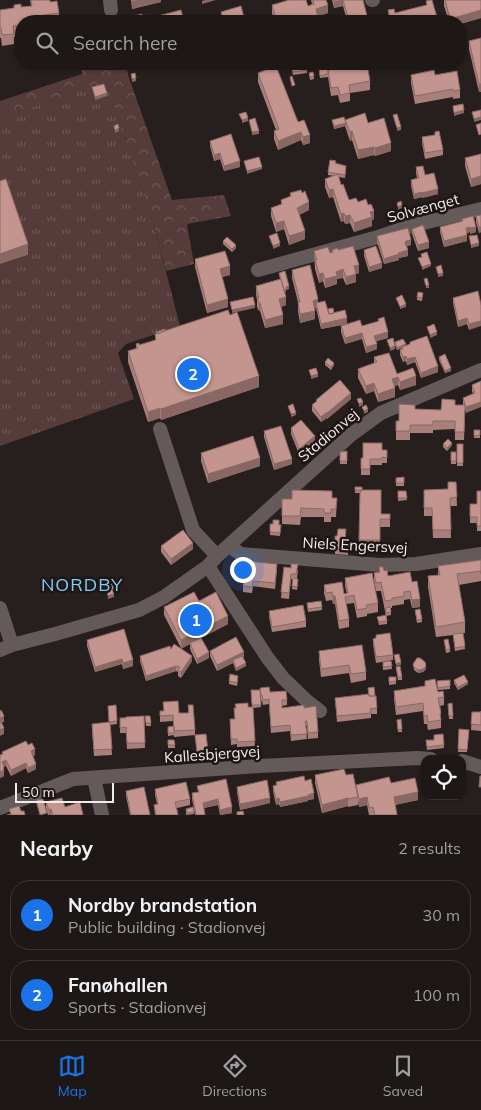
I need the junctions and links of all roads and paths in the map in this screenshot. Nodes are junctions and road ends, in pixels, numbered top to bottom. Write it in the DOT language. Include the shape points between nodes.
graph roads {
  1 [pos="481,209"];
  2 [pos="258,270"];
  3 [pos="481,370"];
  4 [pos="160,430"];
  5 [pos="229,546"];
  6 [pos="481,554"];
  7 [pos="212,561"];
  8 [pos="0,608"];
  9 [pos="6,647"];
  10 [pos="320,711"];
  11 [pos="421,758"];
  12 [pos="466,762"];
  13 [pos="481,767"];
  14 [pos="94,778"];
  15 [pos="0,808"];
  16 [pos="102,815"];
  1 -- 2 [label="street, Solvænget"];
  3 -- 5 [label="street, Stadionvej" via="381,413 352,434"];
  4 -- 7 [label="street" via="194,530"];
  5 -- 6 [label="street, Niels Engersvej" via="241,554 380,565 416,564"];
  5 -- 7 [label="street, Stadionvej"];
  7 -- 9 [label="street, Stadionvej" via="164,598 138,610"];
  7 -- 10 [label="street" via="267,657 283,678"];
  8 -- 9 [label="street"];
  11 -- 14 [label="street, Kallesbjergvej"];
  12 -- 13 [label="street"];
  14 -- 15 [label="street, Kallesbjergvej" via="73,779"];
  14 -- 16 [label="street"];
}
